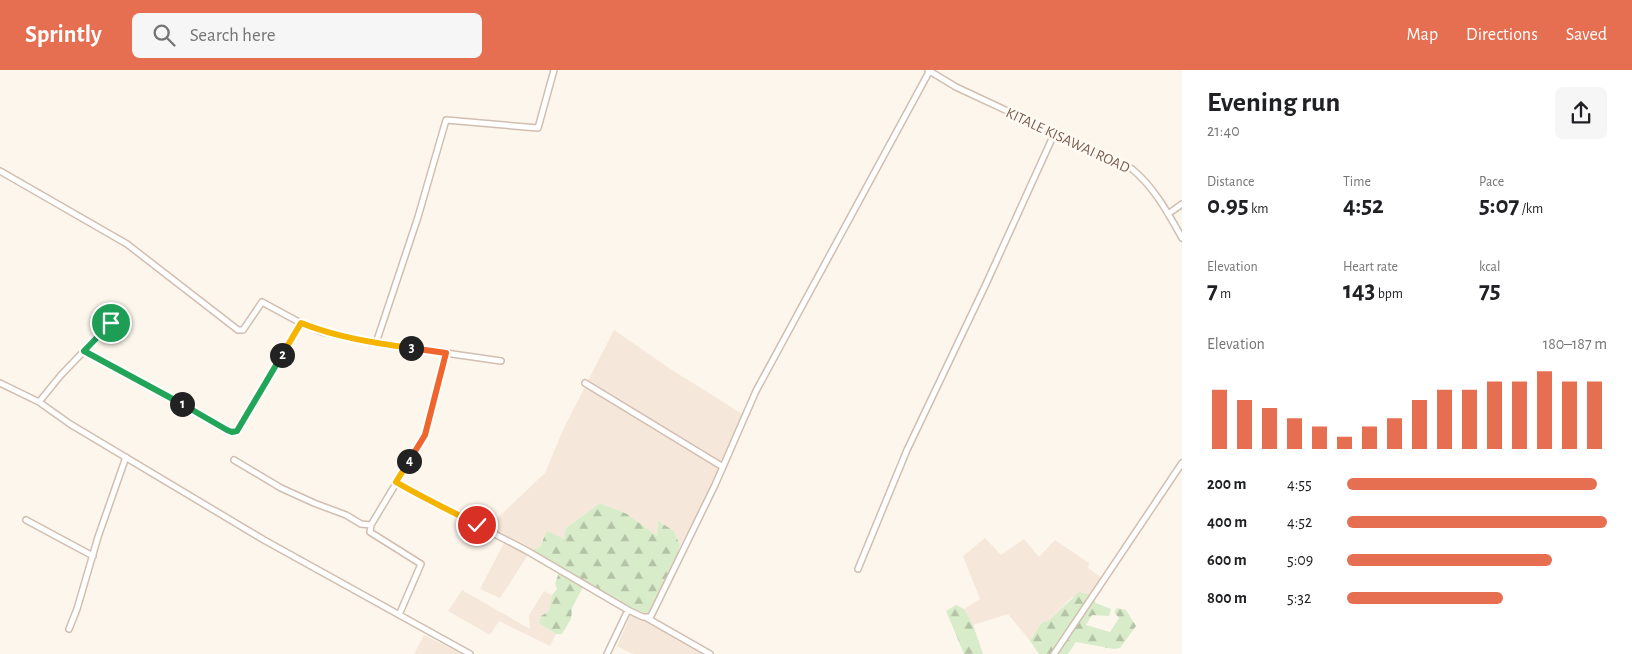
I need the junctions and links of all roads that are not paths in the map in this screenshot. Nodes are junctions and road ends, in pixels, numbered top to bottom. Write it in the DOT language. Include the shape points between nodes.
graph roads {
  1 [pos="554,70"];
  2 [pos="929,71"];
  3 [pos="1055,132"];
  4 [pos="0,172"];
  5 [pos="1182,204"];
  6 [pos="1168,214"];
  7 [pos="1182,238"];
  8 [pos="111,323"];
  9 [pos="301,323"];
  10 [pos="376,343"];
  11 [pos="84,351"];
  12 [pos="446,353"];
  13 [pos="501,361"];
  14 [pos="0,383"];
  15 [pos="586,383"];
  16 [pos="39,402"];
  17 [pos="126,457"];
  18 [pos="234,460"];
  19 [pos="1182,463"];
  20 [pos="723,467"];
  21 [pos="396,482"];
  22 [pos="26,520"];
  23 [pos="371,524"];
  24 [pos="93,556"];
  25 [pos="858,569"];
  26 [pos="628,610"];
  27 [pos="399,615"];
  28 [pos="647,618"];
  29 [pos="69,629"];
  30 [pos="470,654"];
  31 [pos="607,654"];
  32 [pos="710,654"];
  33 [pos="1054,654"];
  1 -- 10 [label="street" via="538,128 446,120"];
  2 -- 3 [label="street, KITALE KISAWAI ROAD" via="956,87"];
  2 -- 20 [label="street" via="756,392"];
  3 -- 6 [label="street, KITALE KISAWAI ROAD" via="1132,169"];
  3 -- 25 [label="street" via="907,450"];
  4 -- 9 [label="street" via="127,244 238,330 243,330 262,302"];
  5 -- 6 [label="street"];
  6 -- 7 [label="street, KITALE KISAWAI ROAD"];
  8 -- 11 [label="street"];
  9 -- 10 [label="street" via="322,332"];
  9 -- 11 [label="street" via="243,422 237,431 232,432"];
  10 -- 12 [label="street"];
  11 -- 16 [label="street"];
  12 -- 13 [label="street"];
  12 -- 21 [label="street" via="425,435"];
  14 -- 16 [label="street"];
  15 -- 20 [label="street"];
  16 -- 17 [label="street"];
  17 -- 24 [label="street"];
  17 -- 27 [label="street" via="264,540"];
  18 -- 23 [label="street" via="281,488 361,524"];
  19 -- 33 [label="street"];
  20 -- 28 [label="street" via="652,614"];
  21 -- 23 [label="street"];
  21 -- 26 [label="street"];
  22 -- 24 [label="street"];
  23 -- 27 [label="street" via="370,532 421,564"];
  24 -- 29 [label="street"];
  26 -- 28 [label="street"];
  26 -- 31 [label="street"];
  27 -- 30 [label="street"];
  28 -- 32 [label="street"];
}
